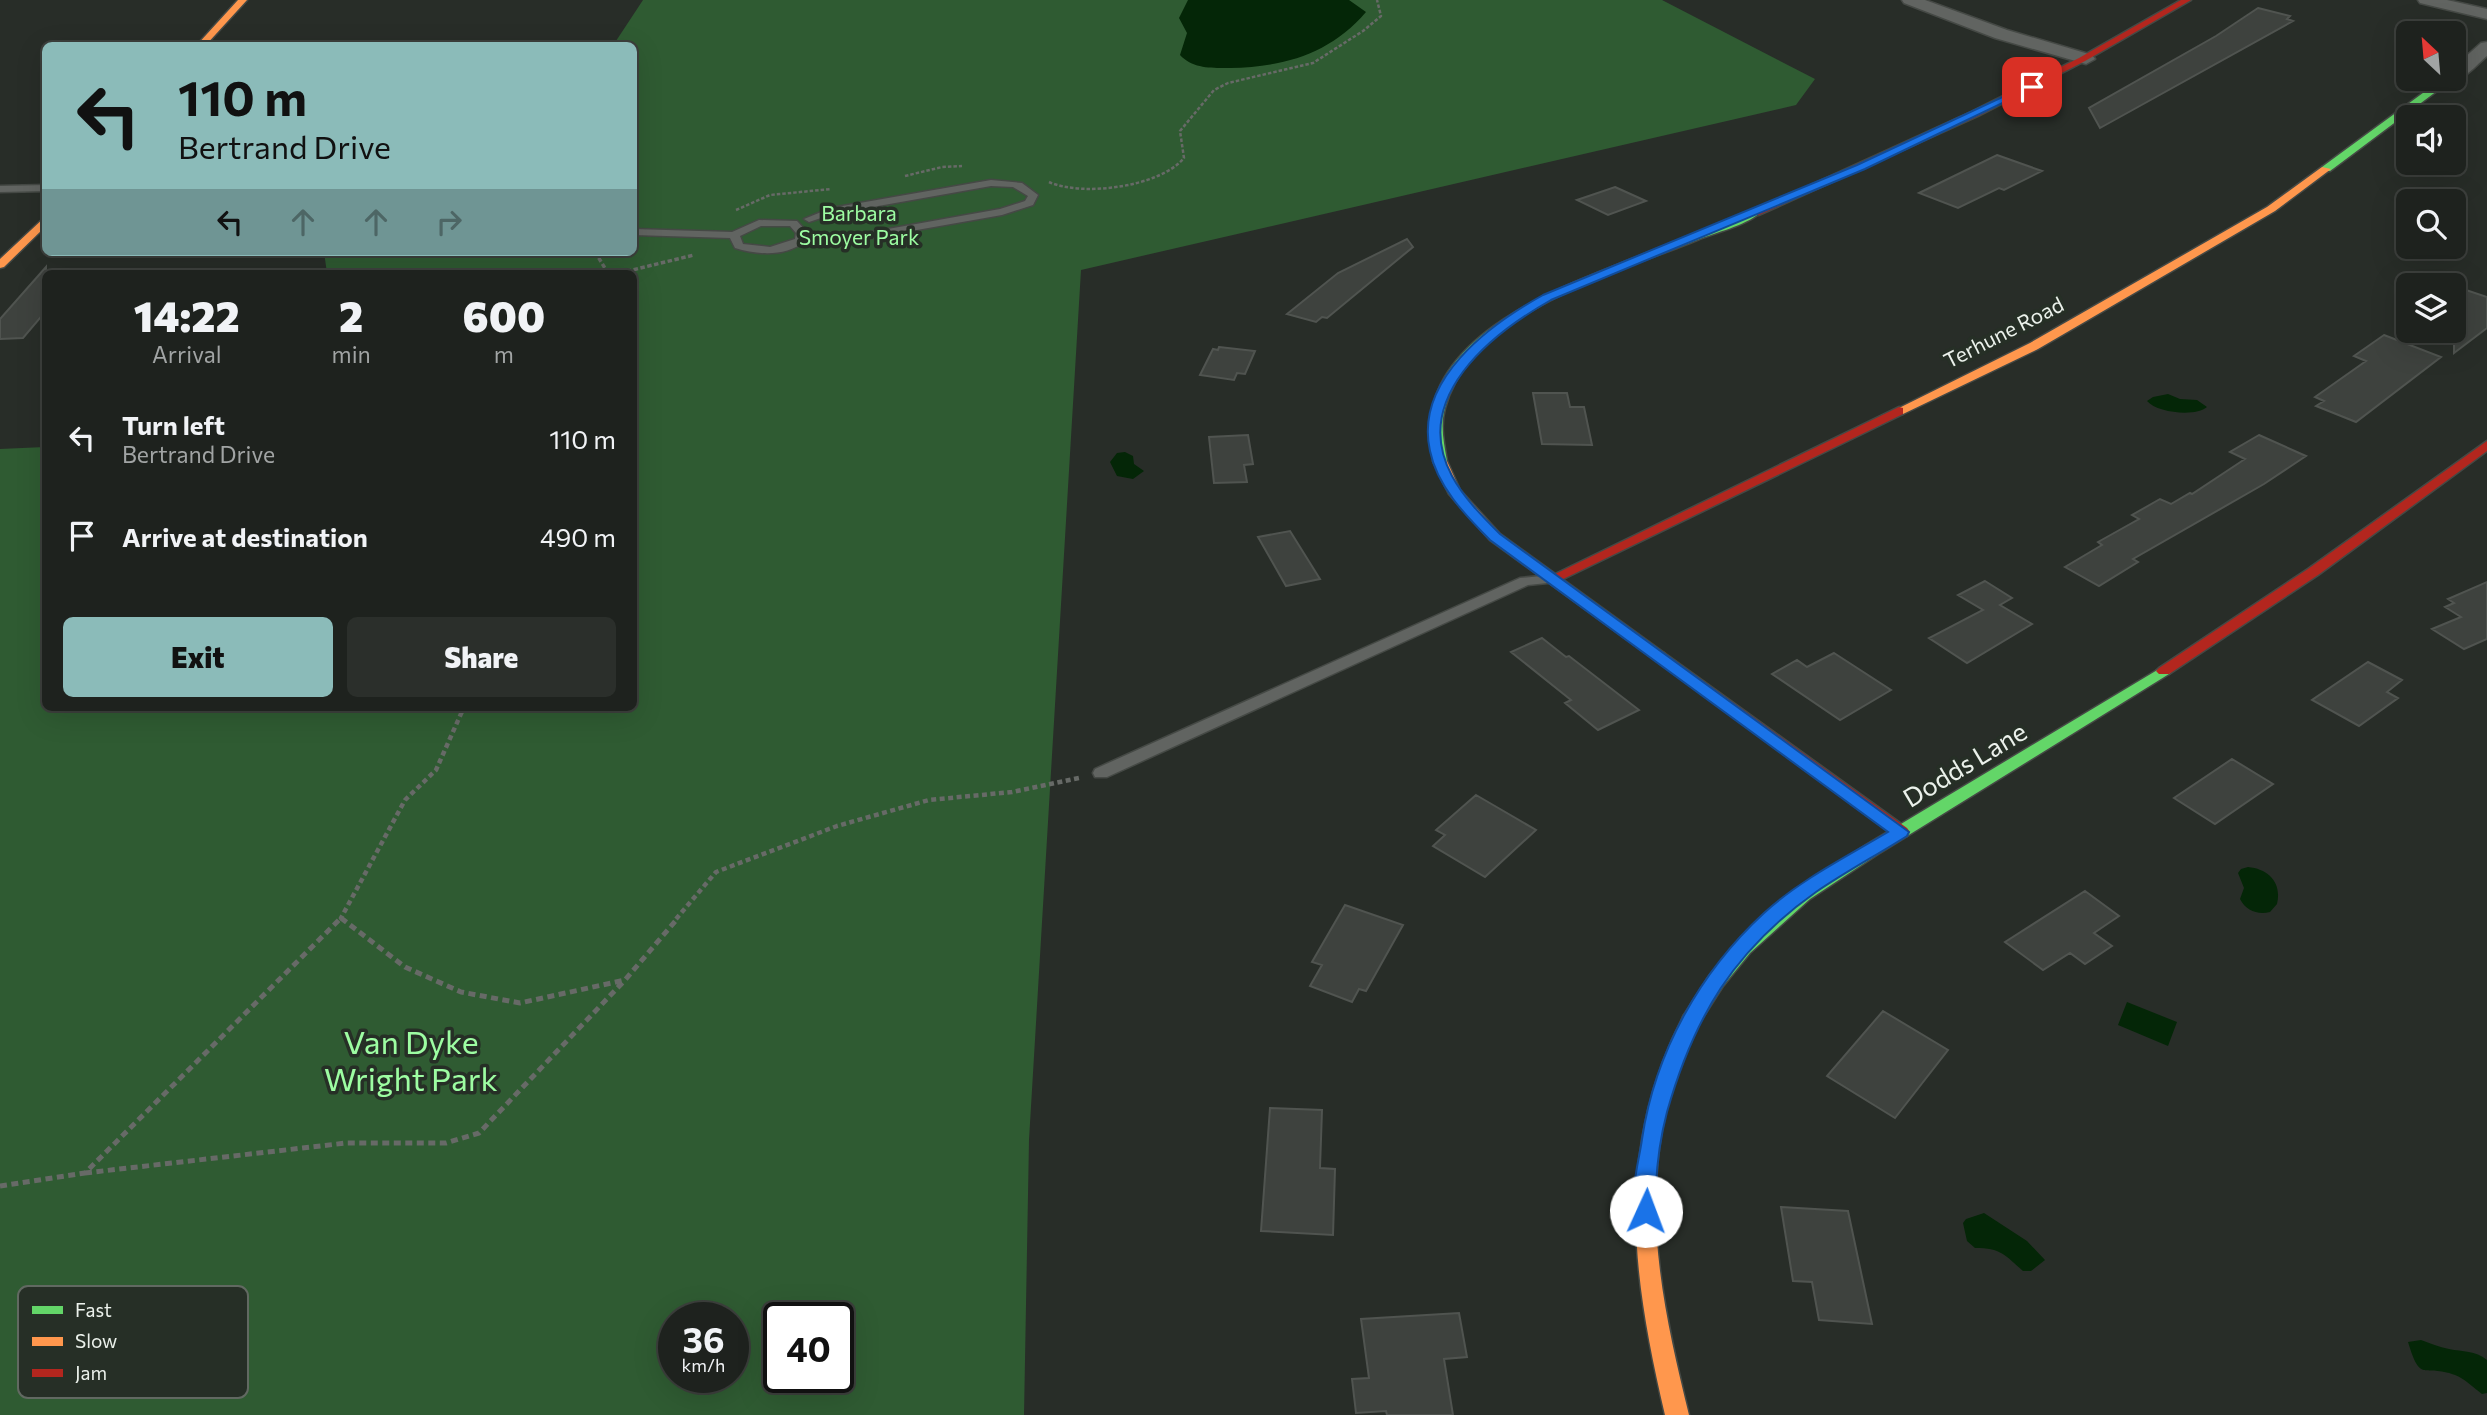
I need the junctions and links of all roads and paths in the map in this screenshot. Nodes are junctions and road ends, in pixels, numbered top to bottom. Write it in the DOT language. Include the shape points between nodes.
graph roads {
  1 [pos="243,0"];
  2 [pos="1377,0"];
  3 [pos="1910,0"];
  4 [pos="2187,0"];
  5 [pos="2426,0"];
  6 [pos="2487,14"];
  7 [pos="204,42"];
  8 [pos="2487,47"];
  9 [pos="2086,59"];
  10 [pos="2466,65"];
  11 [pos="2432,91"];
  12 [pos="971,165"];
  13 [pos="895,178"];
  14 [pos="1045,180"];
  15 [pos="42,188"];
  16 [pos="0,189"];
  17 [pos="835,189"];
  18 [pos="729,215"];
  19 [pos="809,219"];
  20 [pos="42,223"];
  21 [pos="637,232"];
  22 [pos="734,235"];
  23 [pos="819,241"];
  24 [pos="0,265"];
  25 [pos="2487,445"];
  26 [pos="1552,579"];
  27 [pos="462,711"];
  28 [pos="1101,773"];
  29 [pos="1901,832"];
  30 [pos="341,918"];
  31 [pos="625,980"];
  32 [pos="85,1173"];
  33 [pos="0,1186"];
  34 [pos="1677,1415"];
  1 -- 7 [label="street"];
  2 -- 14 [label="path" via="1381,16 1313,63 1214,90 1180,131 1184,158 1174,169 1109,187 1077,190"];
  3 -- 9 [label="street"];
  4 -- 9 [label="street"];
  5 -- 6 [label="street"];
  8 -- 10 [label="street"];
  9 -- 26 [label="street" via="1861,167 1547,298 1508,321 1469,354 1436,409 1436,452 1466,508 1495,537"];
  11 -- 26 [label="street, Terhune Road" via="2272,209 2034,346"];
  12 -- 13 [label="path"];
  15 -- 16 [label="lane"];
  17 -- 18 [label="path" via="773,193 750,200"];
  19 -- 23 [label="lane" via="831,211 990,183 1025,187 1033,195 1029,203 1002,212"];
  20 -- 24 [label="street"];
  21 -- 22 [label="lane"];
  22 -- 22 [label="lane" via="739,246 757,252 785,248 800,241 802,232 793,223 777,222 759,223"];
  25 -- 29 [label="street, Dodds Lane" via="2206,644"];
  26 -- 28 [label="lane" via="1522,582"];
  26 -- 29 [label="street"];
  27 -- 30 [label="path" via="436,770 405,800"];
  28 -- 31 [label="path" via="1012,792 929,800 837,826 716,872"];
  29 -- 34 [label="street, Dodds Lane" via="1771,917 1731,959 1702,1000 1675,1055 1654,1130 1646,1185 1646,1249 1656,1330"];
  30 -- 31 [label="path" via="405,967 461,992 520,1003"];
  30 -- 32 [label="path"];
  31 -- 32 [label="path" via="479,1133 446,1143 346,1143"];
  32 -- 33 [label="path"];
}
